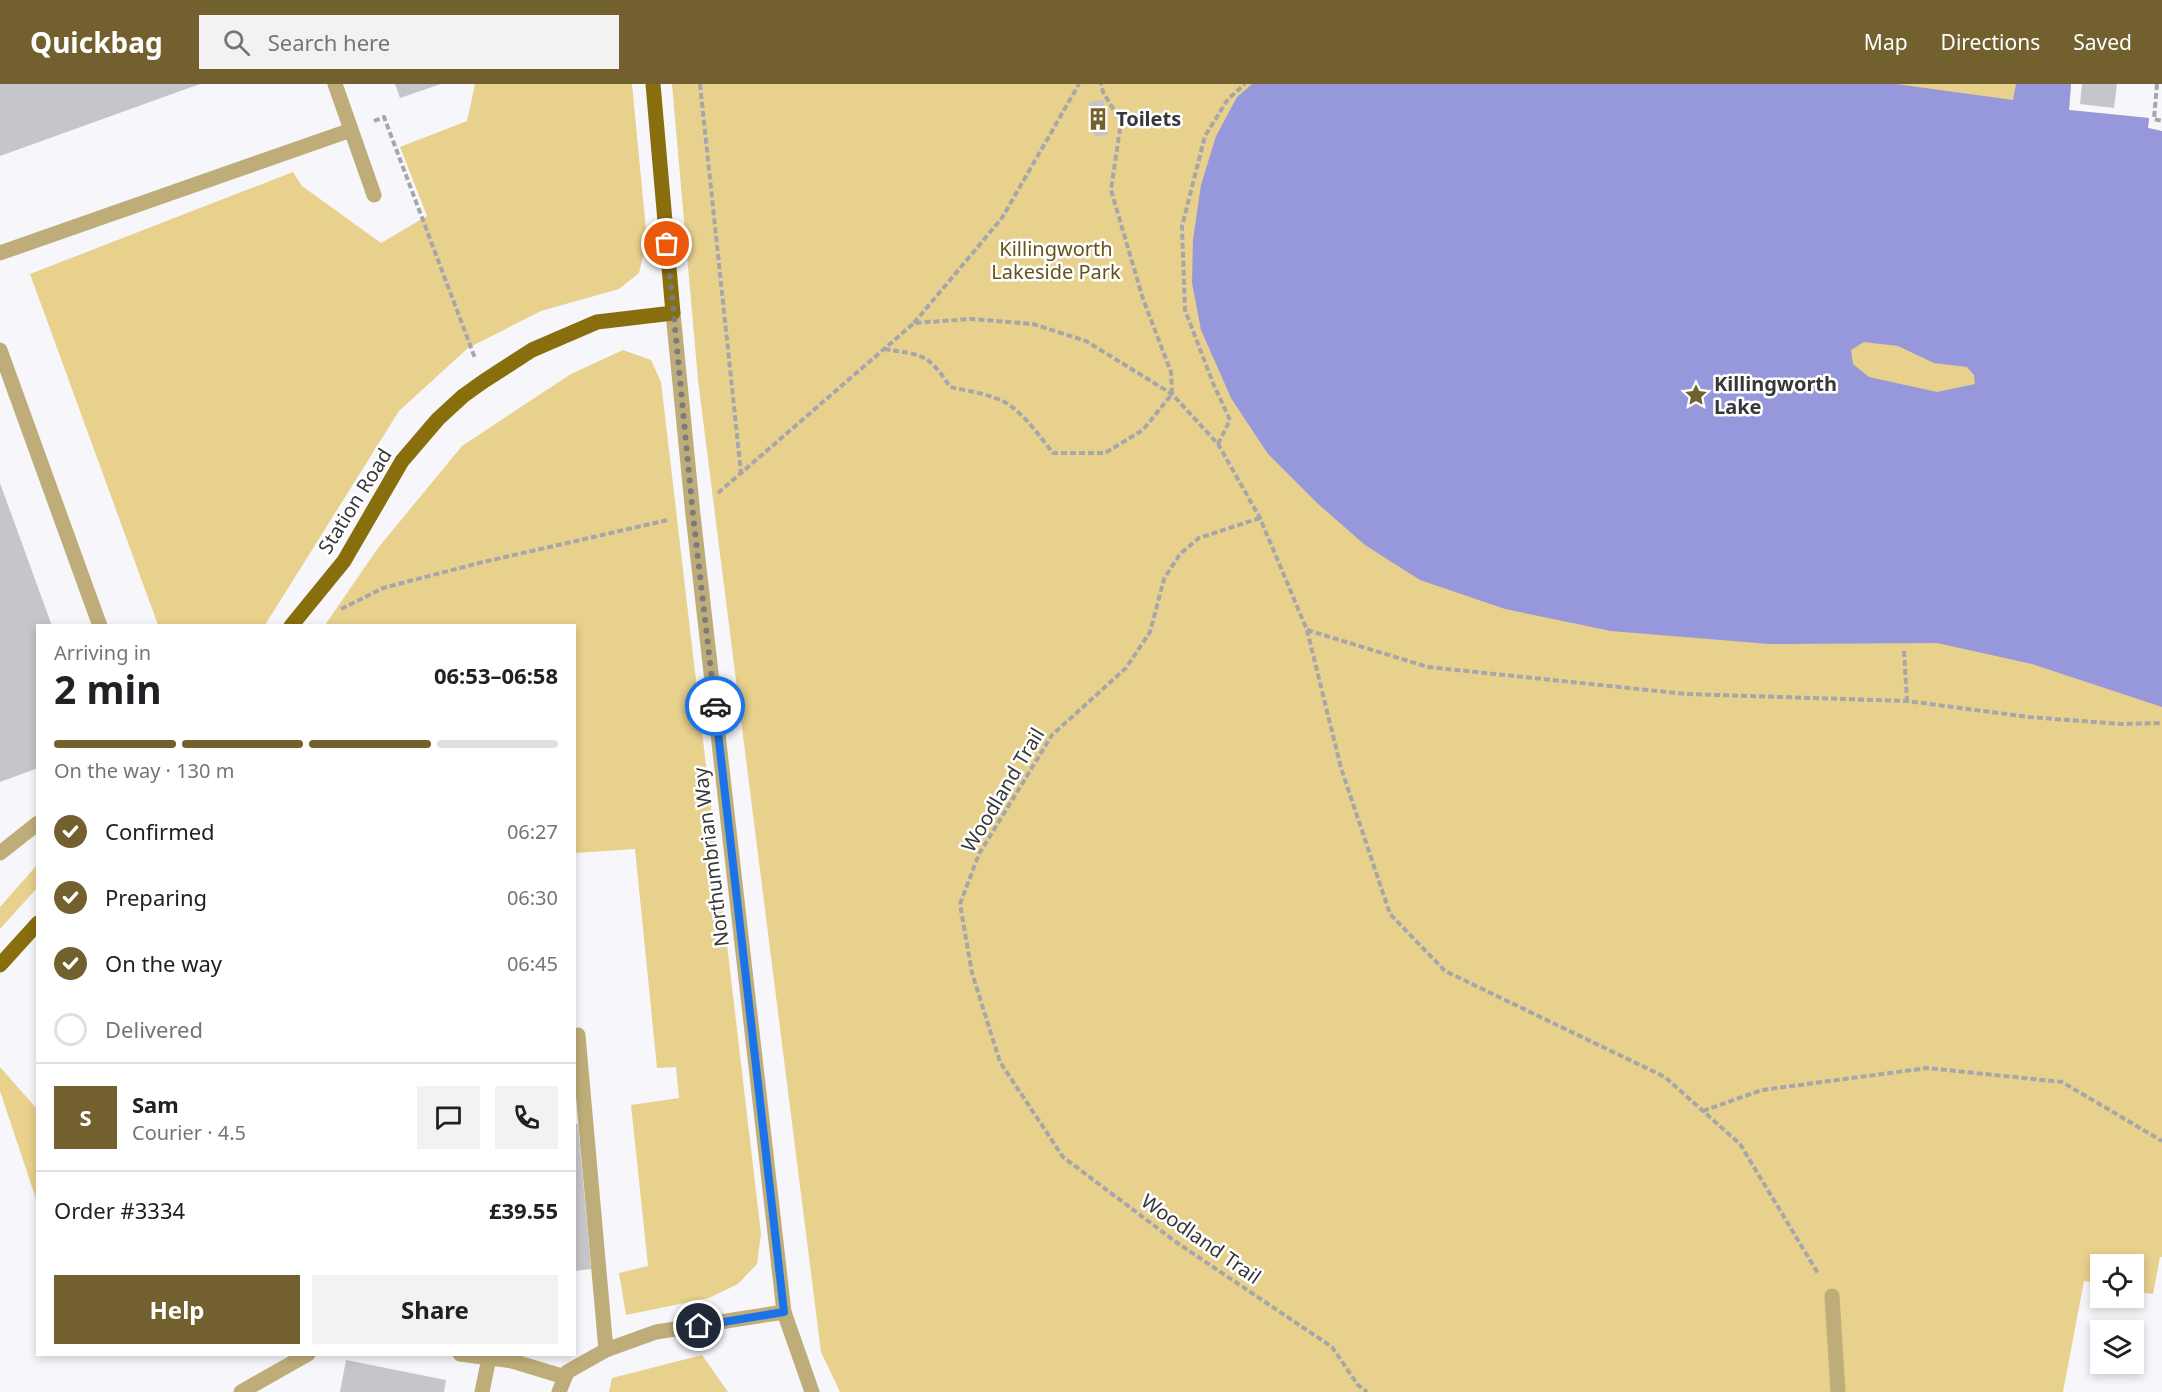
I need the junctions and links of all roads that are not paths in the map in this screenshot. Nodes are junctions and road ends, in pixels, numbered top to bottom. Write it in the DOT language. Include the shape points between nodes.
graph roads {
  1 [pos="335,84"];
  2 [pos="654,84"];
  3 [pos="351,130"];
  4 [pos="374,195"];
  5 [pos="0,253"];
  6 [pos="673,313"];
  7 [pos="0,350"];
  8 [pos="99,624"];
  9 [pos="293,624"];
  10 [pos="36,825"];
  11 [pos="0,853"];
  12 [pos="36,925"];
  13 [pos="0,965"];
  14 [pos="576,1036"];
  15 [pos="1832,1296"];
  16 [pos="784,1312"];
  17 [pos="606,1350"];
  18 [pos="304,1356"];
  19 [pos="474,1356"];
  20 [pos="489,1358"];
  21 [pos="565,1377"];
  22 [pos="241,1392"];
  23 [pos="482,1392"];
  24 [pos="559,1392"];
  25 [pos="812,1392"];
  26 [pos="1838,1392"];
  1 -- 3 [label="street"];
  2 -- 6 [label="main road"];
  3 -- 4 [label="street"];
  3 -- 5 [label="street"];
  6 -- 9 [label="main road, Station Road" via="597,322 532,350 463,396 402,461 344,561"];
  6 -- 16 [label="street, Northumbrian Way"];
  7 -- 8 [label="street"];
  10 -- 11 [label="street"];
  12 -- 13 [label="main road"];
  14 -- 17 [label="street"];
  15 -- 26 [label="street"];
  16 -- 17 [label="street" via="656,1332"];
  16 -- 25 [label="street, Northumbrian Way"];
  17 -- 21 [label="street" via="567,1372"];
  18 -- 22 [label="street"];
  19 -- 20 [label="street"];
  20 -- 21 [label="street"];
  20 -- 23 [label="street"];
  21 -- 24 [label="street"];
}
